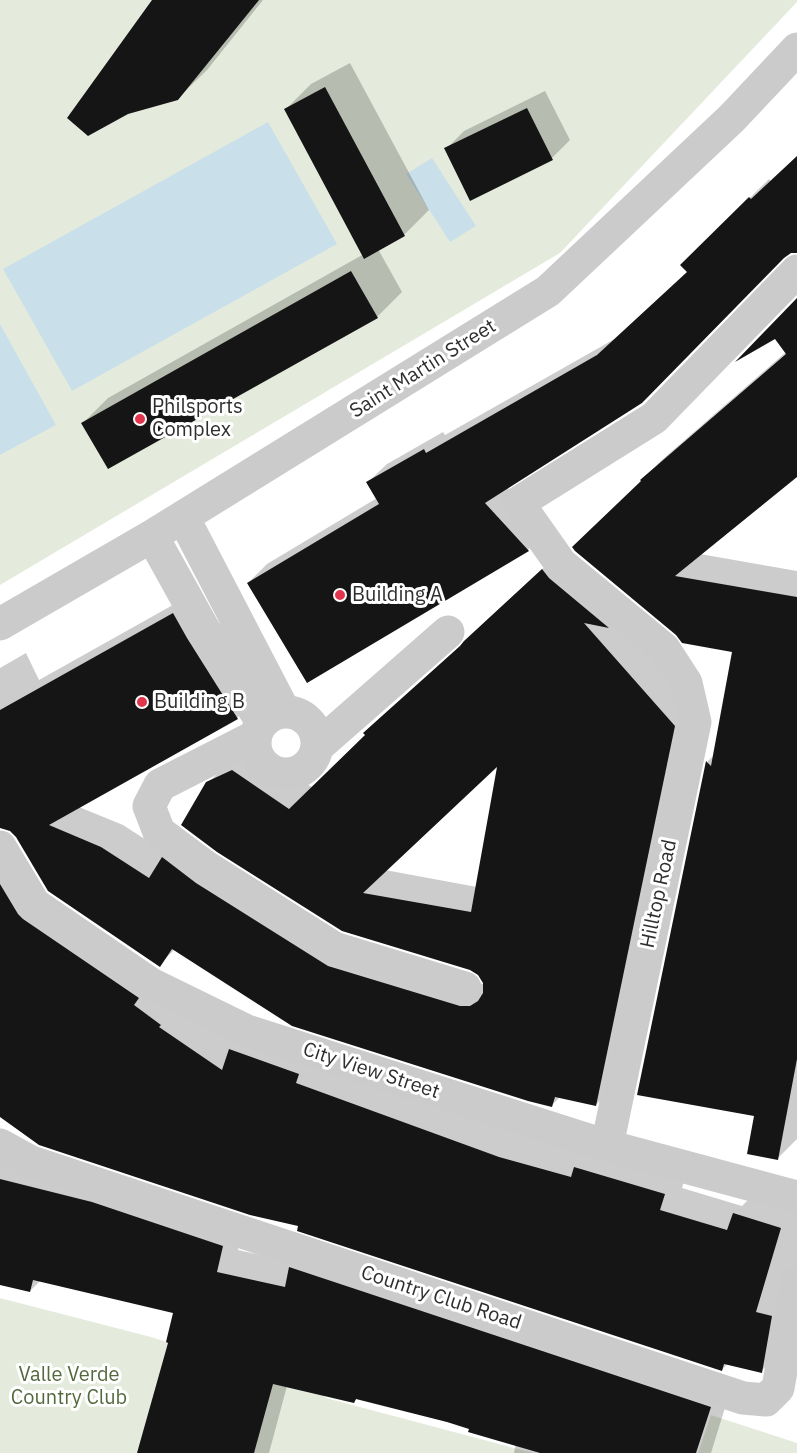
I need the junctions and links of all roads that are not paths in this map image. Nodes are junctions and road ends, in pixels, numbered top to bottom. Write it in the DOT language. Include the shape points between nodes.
graph roads {
  1 [pos="797,49"];
  2 [pos="797,270"];
  3 [pos="183,517"];
  4 [pos="152,536"];
  5 [pos="224,595"];
  6 [pos="194,611"];
  7 [pos="0,624"];
  8 [pos="448,632"];
  9 [pos="267,724"];
  10 [pos="318,746"];
  11 [pos="0,847"];
  12 [pos="465,987"];
  13 [pos="0,1145"];
  14 [pos="607,1146"];
  15 [pos="797,1197"];
  16 [pos="797,1281"];
  1 -- 3 [label="street, Saint Martin Street" via="732,118 549,291"];
  2 -- 14 [label="street, Hilltop Road" via="654,417 519,503 561,564 664,649 686,683 695,722"];
  3 -- 4 [label="street, Saint Martin Street"];
  3 -- 5 [label="street"];
  4 -- 6 [label="street"];
  4 -- 7 [label="street, Saint Martin Street"];
  5 -- 6 [label="street"];
  5 -- 9 [label="street"];
  6 -- 9 [label="street"];
  8 -- 10 [label="street"];
  9 -- 10 [label="street" via="302,715 315,728"];
  9 -- 10 [label="street" via="256,754 266,768 282,774 299,773 312,762"];
  9 -- 12 [label="street" via="160,785 149,806 159,832 206,867 334,948"];
  11 -- 14 [label="street, City View Street" via="34,904 150,984 247,1031"];
  13 -- 16 [label="street, Country Club Road" via="32,1162 743,1398 766,1400 778,1388"];
  14 -- 15 [label="street, City View Street"];
}
